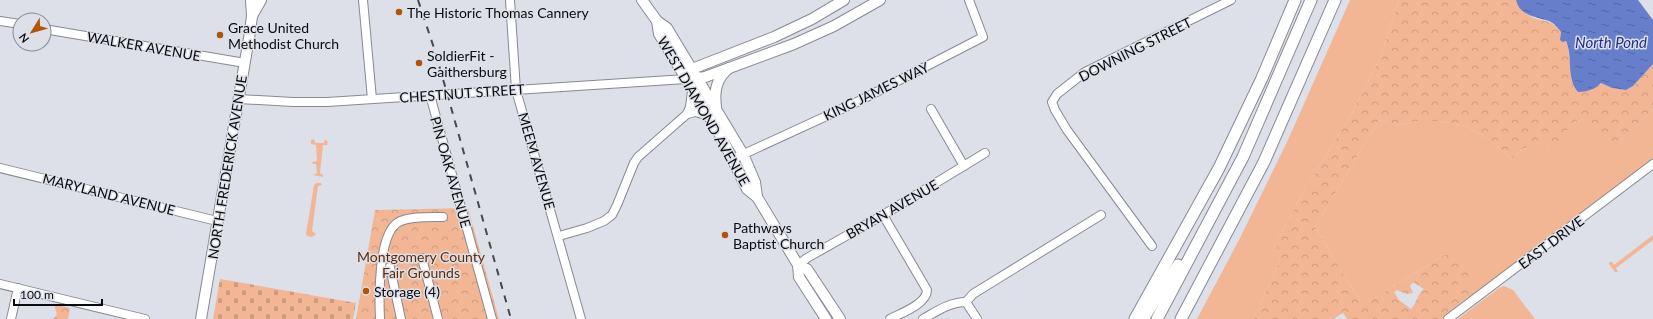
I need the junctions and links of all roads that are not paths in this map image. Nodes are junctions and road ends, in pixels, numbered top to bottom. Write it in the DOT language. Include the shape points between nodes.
graph roads {
  1 [pos="251,0"];
  2 [pos="261,0"];
  3 [pos="363,0"];
  4 [pos="510,0"];
  5 [pos="642,0"];
  6 [pos="844,0"];
  7 [pos="880,0"];
  8 [pos="969,0"];
  9 [pos="1229,0"];
  10 [pos="1295,0"];
  11 [pos="1311,0"];
  12 [pos="1335,0"];
  13 [pos="252,16"];
  14 [pos="0,21"];
  15 [pos="657,21"];
  16 [pos="12,23"];
  17 [pos="52,30"];
  18 [pos="245,64"];
  19 [pos="731,67"];
  20 [pos="692,69"];
  21 [pos="686,79"];
  22 [pos="698,79"];
  23 [pos="516,90"];
  24 [pos="692,91"];
  25 [pos="430,95"];
  26 [pos="239,99"];
  27 [pos="372,99"];
  28 [pos="932,109"];
  29 [pos="713,113"];
  30 [pos="687,114"];
  31 [pos="985,153"];
  32 [pos="743,154"];
  33 [pos="733,159"];
  34 [pos="1653,164"];
  35 [pos="964,166"];
  36 [pos="0,168"];
  37 [pos="757,197"];
  38 [pos="1216,208"];
  39 [pos="883,215"];
  40 [pos="1101,215"];
  41 [pos="443,216"];
  42 [pos="217,221"];
  43 [pos="558,236"];
  44 [pos="1152,246"];
  45 [pos="422,258"];
  46 [pos="798,265"];
  47 [pos="390,267"];
  48 [pos="0,284"];
  49 [pos="1198,286"];
  50 [pos="18,288"];
  51 [pos="966,302"];
  52 [pos="10,319"];
  53 [pos="145,319"];
  54 [pos="201,319"];
  55 [pos="380,319"];
  56 [pos="401,319"];
  57 [pos="438,319"];
  58 [pos="492,319"];
  59 [pos="581,319"];
  60 [pos="826,319"];
  61 [pos="840,319"];
  62 [pos="890,319"];
  63 [pos="923,319"];
  64 [pos="977,319"];
  65 [pos="1135,319"];
  66 [pos="1143,319"];
  67 [pos="1157,319"];
  68 [pos="1181,319"];
  69 [pos="1188,319"];
  70 [pos="1448,319"];
  1 -- 13 [label="main road, NORTH FREDERICK AVENUE"];
  2 -- 13 [label="main road, NORTH FREDERICK AVENUE"];
  3 -- 27 [label="street"];
  4 -- 23 [label="street, MEEM AVENUE"];
  5 -- 15 [label="main road, WEST DIAMOND AVENUE"];
  6 -- 20 [label="main road" via="780,34"];
  7 -- 19 [label="main road" via="828,29"];
  8 -- 32 [label="street, KING JAMES WAY" via="983,37 859,101"];
  9 -- 44 [label="street, DOWNING STREET" via="1085,72 1057,94 1052,102 1067,130"];
  10 -- 65 [label="highway" via="1262,78 1218,168"];
  11 -- 38 [label="highway" via="1243,157"];
  12 -- 49 [label="highway" via="1264,162"];
  13 -- 18 [label="main road, NORTH FREDERICK AVENUE"];
  14 -- 16 [label="street"];
  15 -- 20 [label="main road, WEST DIAMOND AVENUE" via="668,28"];
  15 -- 21 [label="main road, WEST DIAMOND AVENUE" via="659,34"];
  17 -- 18 [label="street, WALKER AVENUE"];
  18 -- 26 [label="main road, NORTH FREDERICK AVENUE"];
  19 -- 22 [label="main road"];
  19 -- 29 [label="main road" via="716,85"];
  20 -- 21 [label="main road"];
  20 -- 22 [label="main road, WEST DIAMOND AVENUE"];
  21 -- 22 [label="main road"];
  21 -- 23 [label="street, CHESTNUT STREET"];
  21 -- 24 [label="main road, WEST DIAMOND AVENUE"];
  22 -- 29 [label="main road, WEST DIAMOND AVENUE"];
  23 -- 25 [label="street, CHESTNUT STREET"];
  23 -- 43 [label="street, MEEM AVENUE"];
  24 -- 29 [label="main road, WEST DIAMOND AVENUE"];
  24 -- 30 [label="street"];
  25 -- 27 [label="street, CHESTNUT STREET"];
  25 -- 58 [label="street, PIN OAK AVENUE"];
  26 -- 27 [label="street, CHESTNUT STREET" via="314,102"];
  26 -- 42 [label="main road, NORTH FREDERICK AVENUE"];
  28 -- 35 [label="street"];
  29 -- 30 [label="street"];
  29 -- 32 [label="main road, WEST DIAMOND AVENUE"];
  29 -- 33 [label="main road, WEST DIAMOND AVENUE"];
  30 -- 43 [label="street" via="638,157 612,215 587,228"];
  31 -- 35 [label="street, BRYAN AVENUE"];
  32 -- 33 [label="street, KING JAMES WAY"];
  32 -- 37 [label="main road, WEST DIAMOND AVENUE" via="755,182"];
  33 -- 37 [label="main road, WEST DIAMOND AVENUE" via="747,189"];
  34 -- 70 [label="street, EAST DRIVE"];
  35 -- 39 [label="street, BRYAN AVENUE"];
  36 -- 42 [label="street, MARYLAND AVENUE"];
  37 -- 46 [label="main road, WEST DIAMOND AVENUE"];
  38 -- 66 [label="highway"];
  38 -- 67 [label="highway"];
  39 -- 46 [label="street, BRYAN AVENUE"];
  39 -- 62 [label="street" via="927,290 925,298 919,303"];
  40 -- 51 [label="street" via="973,294"];
  41 -- 55 [label="street" via="398,222 389,234 380,283"];
  42 -- 54 [label="main road, NORTH FREDERICK AVENUE"];
  43 -- 59 [label="street, MEEM AVENUE"];
  45 -- 57 [label="street"];
  46 -- 60 [label="main road, WEST DIAMOND AVENUE" via="799,277"];
  46 -- 61 [label="main road, WEST DIAMOND AVENUE" via="807,270"];
  47 -- 56 [label="street"];
  48 -- 50 [label="street"];
  49 -- 68 [label="highway"];
  49 -- 69 [label="highway"];
  50 -- 52 [label="street"];
  50 -- 53 [label="street"];
  51 -- 63 [label="street" via="952,303"];
  51 -- 64 [label="street"];
}
